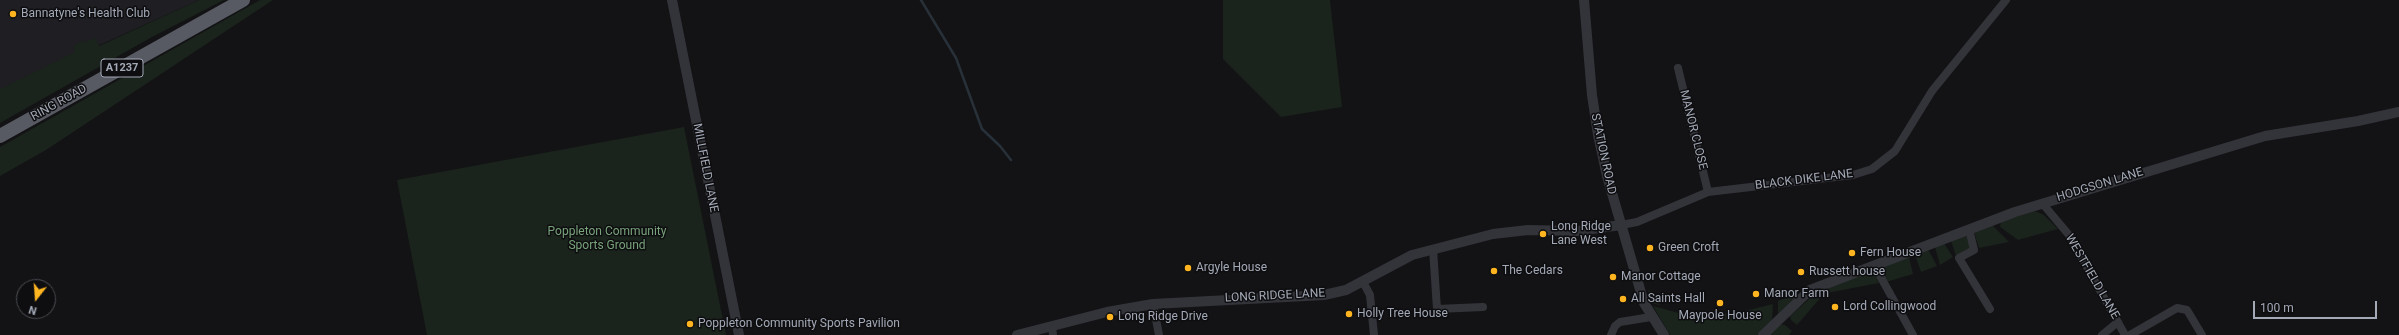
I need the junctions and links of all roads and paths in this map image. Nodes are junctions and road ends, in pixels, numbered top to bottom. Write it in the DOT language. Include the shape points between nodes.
graph roads {
  1 [pos="243,0"];
  2 [pos="672,0"];
  3 [pos="1584,0"];
  4 [pos="2006,0"];
  5 [pos="1678,68"];
  6 [pos="2399,112"];
  7 [pos="0,136"];
  8 [pos="1708,192"];
  9 [pos="2042,203"];
  10 [pos="1621,225"];
  11 [pos="1969,229"];
  12 [pos="1433,249"];
  13 [pos="1874,265"];
  14 [pos="1363,282"];
  15 [pos="1153,304"];
  16 [pos="1484,307"];
  17 [pos="1990,309"];
  18 [pos="1651,317"];
  19 [pos="2118,322"];
  20 [pos="1052,330"];
  21 [pos="739,335"];
  22 [pos="1017,335"];
  23 [pos="1160,335"];
  24 [pos="1374,335"];
  25 [pos="1611,335"];
  26 [pos="1664,335"];
  27 [pos="1763,335"];
  28 [pos="1913,335"];
  29 [pos="2102,335"];
  30 [pos="2125,335"];
  31 [pos="2130,335"];
  32 [pos="2202,335"];
  1 -- 7 [label="highway, RING ROAD / A1237"];
  2 -- 21 [label="street, MILLFIELD LANE"];
  3 -- 10 [label="street, STATION ROAD" via="1588,58 1598,135"];
  4 -- 8 [label="street, BLACK DIKE LANE" via="1932,91 1895,152 1872,169 1853,174"];
  5 -- 8 [label="street, MANOR CLOSE"];
  6 -- 9 [label="street, HODGSON LANE" via="2265,136"];
  8 -- 10 [label="street, BLACK DIKE LANE" via="1638,222"];
  9 -- 11 [label="street, HODGSON LANE"];
  9 -- 19 [label="street, WESTFIELD LANE" via="2069,235"];
  10 -- 12 [label="street, LONG RIDGE LANE" via="1578,231 1528,230 1493,234"];
  10 -- 18 [label="street, STATION ROAD" via="1644,304"];
  11 -- 13 [label="street, HODGSON LANE"];
  11 -- 17 [label="street" via="1974,250 1959,258"];
  12 -- 14 [label="street, LONG RIDGE LANE" via="1412,255"];
  12 -- 16 [label="street" via="1437,309"];
  13 -- 27 [label="street, HODGSON LANE" via="1810,290"];
  13 -- 28 [label="street"];
  14 -- 15 [label="street, LONG RIDGE LANE" via="1346,290 1324,295"];
  14 -- 24 [label="street" via="1370,295"];
  15 -- 20 [label="street, LONG RIDGE LANE" via="1107,312"];
  15 -- 23 [label="street"];
  18 -- 25 [label="street" via="1620,322"];
  18 -- 26 [label="street, STATION ROAD"];
  19 -- 29 [label="street"];
  19 -- 30 [label="street, WESTFIELD LANE"];
  20 -- 22 [label="street, LONG RIDGE LANE"];
  31 -- 32 [label="street" via="2176,308 2187,310"];
}
